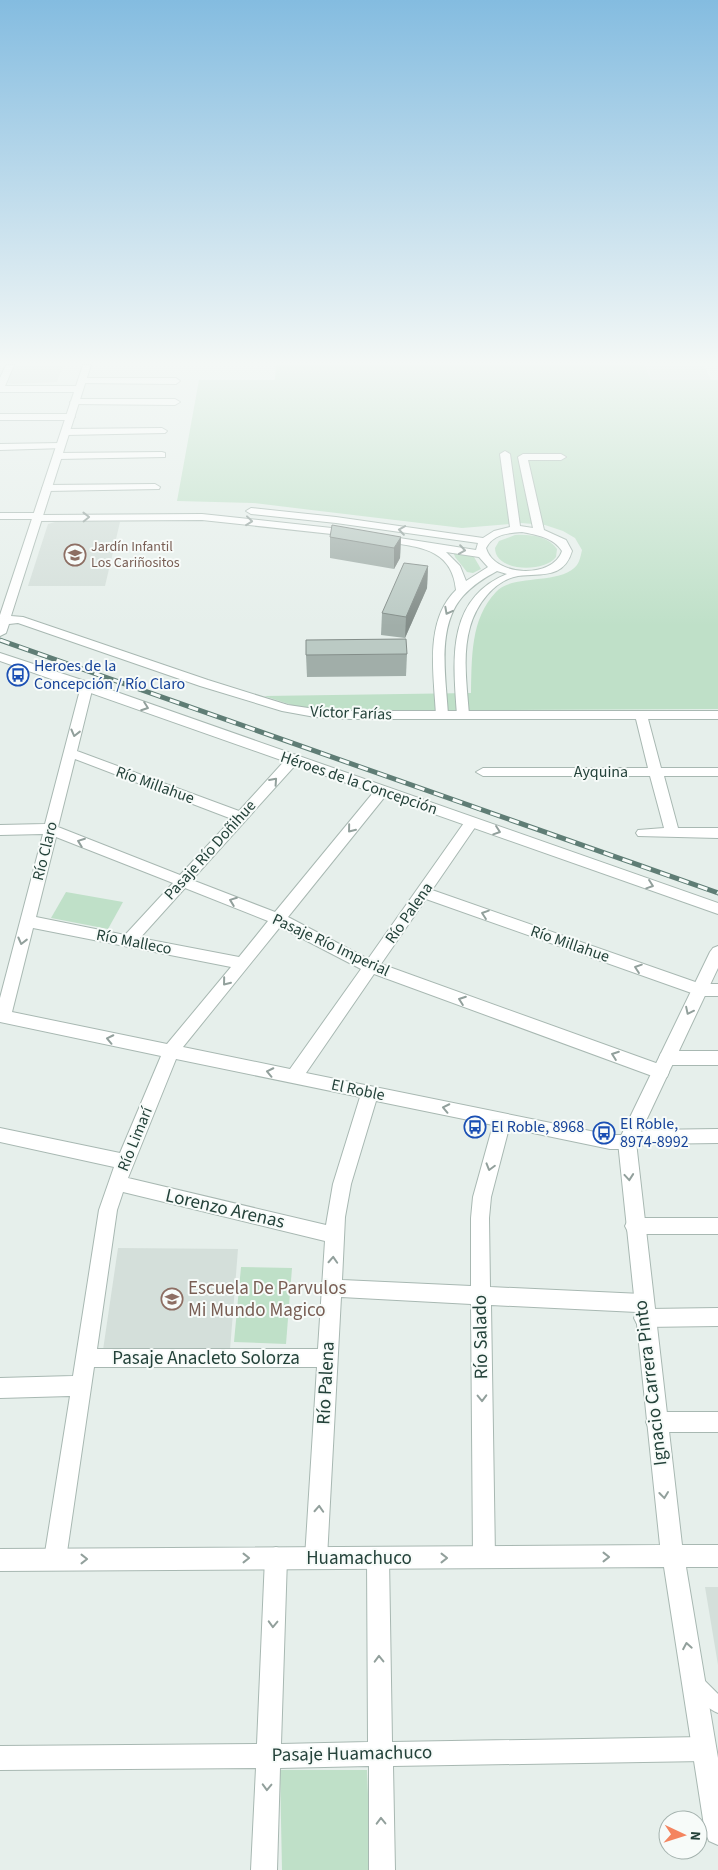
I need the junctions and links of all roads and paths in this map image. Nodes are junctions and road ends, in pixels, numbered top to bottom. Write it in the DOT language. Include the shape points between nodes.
graph roads {
  1 [pos="59,452"];
  2 [pos="92,452"];
  3 [pos="505,454"];
  4 [pos="162,455"];
  5 [pos="561,457"];
  6 [pos="155,487"];
  7 [pos="47,488"];
  8 [pos="39,514"];
  9 [pos="0,516"];
  10 [pos="515,529"];
  11 [pos="538,531"];
  12 [pos="485,541"];
  13 [pos="423,545"];
  14 [pos="482,554"];
  15 [pos="496,567"];
  16 [pos="517,573"];
  17 [pos="462,591"];
  18 [pos="4,613"];
  19 [pos="0,633"];
  20 [pos="0,657"];
  21 [pos="439,660"];
  22 [pos="459,660"];
  23 [pos="87,686"];
  24 [pos="442,715"];
  25 [pos="463,715"];
  26 [pos="641,715"];
  27 [pos="718,715"];
  28 [pos="70,753"];
  29 [pos="293,760"];
  30 [pos="483,772"];
  31 [pos="656,772"];
  32 [pos="718,772"];
  33 [pos="382,791"];
  34 [pos="241,816"];
  35 [pos="471,823"];
  36 [pos="50,829"];
  37 [pos="0,830"];
  38 [pos="643,833"];
  39 [pos="672,833"];
  40 [pos="718,833"];
  41 [pos="182,881"];
  42 [pos="423,892"];
  43 [pos="718,909"];
  44 [pos="278,919"];
  45 [pos="27,921"];
  46 [pos="128,941"];
  47 [pos="718,952"];
  48 [pos="242,963"];
  49 [pos="371,967"];
  50 [pos="709,990"];
  51 [pos="1,1016"];
  52 [pos="171,1051"];
  53 [pos="718,1058"];
  54 [pos="664,1065"];
  55 [pos="294,1077"];
  56 [pos="370,1092"];
  57 [pos="503,1120"];
  58 [pos="0,1135"];
  59 [pos="718,1136"];
  60 [pos="627,1142"];
  61 [pos="125,1162"];
  62 [pos="116,1183"];
  63 [pos="634,1226"];
  64 [pos="718,1226"];
  65 [pos="334,1235"];
  66 [pos="331,1288"];
  67 [pos="481,1295"];
  68 [pos="643,1311"];
  69 [pos="718,1317"];
  70 [pos="86,1358"];
  71 [pos="327,1358"];
  72 [pos="81,1386"];
  73 [pos="0,1388"];
  74 [pos="656,1422"];
  75 [pos="718,1422"];
  76 [pos="672,1556"];
  77 [pos="718,1556"];
  78 [pos="484,1557"];
  79 [pos="276,1558"];
  80 [pos="316,1558"];
  81 [pos="378,1558"];
  82 [pos="55,1559"];
  83 [pos="0,1560"];
  84 [pos="693,1682"];
  85 [pos="718,1706"];
  86 [pos="704,1748"];
  87 [pos="380,1753"];
  88 [pos="268,1756"];
  89 [pos="0,1758"];
  90 [pos="718,1832"];
  91 [pos="264,1870"];
  92 [pos="382,1870"];
  1 -- 7 [label="street"];
  2 -- 4 [label="street"];
  3 -- 10 [label="street"];
  5 -- 11 [label="street" via="523,457"];
  6 -- 7 [label="street"];
  7 -- 8 [label="street"];
  8 -- 9 [label="street"];
  12 -- 8 [label="street, one-way" via="252,511 183,507"];
  8 -- 13 [label="street, one-way" via="202,517 296,526"];
  8 -- 18 [label="street"];
  10 -- 11 [label="street"];
  10 -- 12 [label="street" via="494,534"];
  11 -- 16 [label="street" via="557,538 564,545 568,552 566,559 550,571"];
  12 -- 14 [label="street"];
  13 -- 14 [label="street, one-way"];
  13 -- 17 [label="street" via="438,551 458,568"];
  14 -- 15 [label="street"];
  15 -- 16 [label="street"];
  15 -- 17 [label="street" via="478,575"];
  16 -- 22 [label="street" via="494,583 472,608 461,634"];
  17 -- 21 [label="street, one-way" via="447,610 441,626"];
  18 -- 19 [label="street"];
  18 -- 24 [label="street, Víctor Farías" via="286,708 351,715"];
  20 -- 23 [label="street, Héroes de la Concepción"];
  21 -- 22 [label="street"];
  21 -- 24 [label="street"];
  22 -- 25 [label="street"];
  23 -- 28 [label="street, Río Claro, one-way"];
  23 -- 29 [label="street, Héroes de la Concepción, one-way"];
  24 -- 25 [label="street, Víctor Farías"];
  25 -- 26 [label="street, Víctor Farías"];
  26 -- 27 [label="street, Víctor Farías"];
  26 -- 31 [label="street"];
  28 -- 34 [label="street, Río Millahue"];
  28 -- 36 [label="street, Río Claro"];
  29 -- 33 [label="street, Héroes de la Concepción"];
  34 -- 29 [label="street, Pasaje Río Doñihue, one-way"];
  30 -- 31 [label="street, Ayquina"];
  31 -- 32 [label="street, Ayquina"];
  31 -- 39 [label="street"];
  33 -- 35 [label="street, Héroes de la Concepción"];
  33 -- 44 [label="street, Río Limarí, one-way"];
  34 -- 41 [label="street, Pasaje Río Doñihue"];
  35 -- 42 [label="street, Río Palena"];
  35 -- 43 [label="street, Héroes de la Concepción, one-way"];
  36 -- 37 [label="street, Pasaje Río Imperial"];
  41 -- 36 [label="street, Pasaje Río Imperial, one-way"];
  36 -- 45 [label="street, Río Claro"];
  38 -- 39 [label="street"];
  39 -- 40 [label="street"];
  44 -- 41 [label="street, Pasaje Río Imperial, one-way"];
  41 -- 46 [label="street, Pasaje Río Doñihue"];
  42 -- 49 [label="street, Río Palena"];
  50 -- 42 [label="street, Río Millahue, one-way"];
  44 -- 48 [label="street, Río Limarí"];
  44 -- 49 [label="street, Pasaje Río Imperial"];
  45 -- 46 [label="street, Río Malleco"];
  45 -- 51 [label="street, Río Claro, one-way"];
  46 -- 48 [label="street, Río Malleco"];
  47 -- 50 [label="street"];
  48 -- 52 [label="street, Río Limarí, one-way"];
  54 -- 49 [label="street, Pasaje Río Imperial, one-way"];
  49 -- 55 [label="street, Río Palena"];
  50 -- 54 [label="street, one-way"];
  52 -- 51 [label="street, El Roble, one-way"];
  55 -- 52 [label="street, El Roble, one-way"];
  52 -- 61 [label="street, Río Limarí"];
  53 -- 54 [label="street, Pasaje Río Imperial"];
  54 -- 60 [label="street"];
  55 -- 56 [label="street, El Roble"];
  57 -- 56 [label="street, El Roble, one-way"];
  56 -- 65 [label="street, Río Palena" via="342,1184"];
  57 -- 60 [label="street, El Roble" via="610,1142"];
  57 -- 67 [label="street, Río Salado, one-way" via="482,1197"];
  58 -- 61 [label="street"];
  59 -- 60 [label="street, El Roble" via="648,1137"];
  60 -- 63 [label="street, Ignacio Carrera Pinto, one-way"];
  61 -- 62 [label="street, Río Limarí"];
  62 -- 65 [label="street, Lorenzo Arenas"];
  62 -- 70 [label="street, Río Limarí" via="108,1210"];
  63 -- 64 [label="street"];
  63 -- 68 [label="street, Ignacio Carrera Pinto"];
  66 -- 65 [label="street, Río Palena, one-way"];
  66 -- 67 [label="street"];
  66 -- 71 [label="street, Río Palena"];
  67 -- 68 [label="street"];
  67 -- 78 [label="street, Río Salado, one-way"];
  68 -- 69 [label="street"];
  68 -- 74 [label="street, Ignacio Carrera Pinto"];
  70 -- 71 [label="street, Pasaje Anacleto Solorza"];
  70 -- 72 [label="street, Río Limarí"];
  80 -- 71 [label="street, Río Palena, one-way"];
  72 -- 73 [label="street"];
  72 -- 82 [label="street, Río Limarí"];
  74 -- 75 [label="street"];
  74 -- 76 [label="street, Ignacio Carrera Pinto, one-way"];
  76 -- 77 [label="street, Huamachuco"];
  78 -- 76 [label="street, Huamachuco, one-way"];
  84 -- 76 [label="street, Ignacio Carrera Pinto, one-way"];
  81 -- 78 [label="street, Huamachuco, one-way"];
  79 -- 80 [label="street, Huamachuco"];
  82 -- 79 [label="street, Huamachuco, one-way"];
  79 -- 88 [label="street, one-way"];
  80 -- 81 [label="street, Huamachuco"];
  87 -- 81 [label="street, one-way"];
  82 -- 83 [label="street, Huamachuco"];
  84 -- 85 [label="lane"];
  84 -- 86 [label="street, Ignacio Carrera Pinto"];
  86 -- 87 [label="street, Pasaje Huamachuco"];
  86 -- 90 [label="street, Ignacio Carrera Pinto"];
  87 -- 88 [label="street, Pasaje Huamachuco"];
  92 -- 87 [label="street, one-way"];
  88 -- 89 [label="street, Pasaje Huamachuco"];
  88 -- 91 [label="street, one-way"];
}
